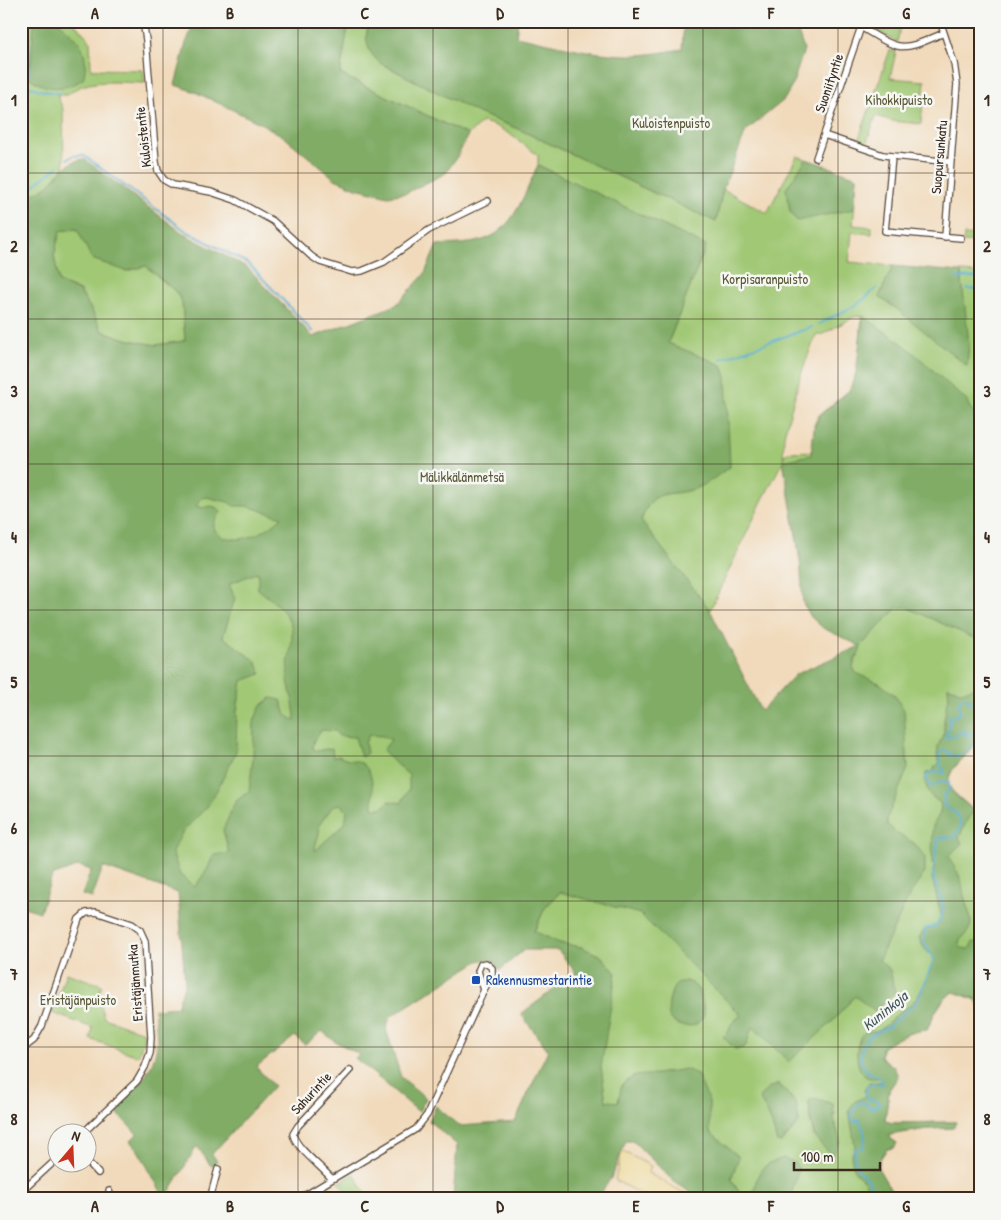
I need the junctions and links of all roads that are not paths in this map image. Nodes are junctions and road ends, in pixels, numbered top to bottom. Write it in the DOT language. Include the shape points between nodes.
graph roads {
  1 [pos="143,21"];
  2 [pos="623,21"];
  3 [pos="631,21"];
  4 [pos="851,21"];
  5 [pos="940,21"];
  6 [pos="862,27"];
  7 [pos="944,33"];
  8 [pos="824,135"];
  9 [pos="892,157"];
  10 [pos="816,158"];
  11 [pos="951,162"];
  12 [pos="488,201"];
  13 [pos="945,237"];
  14 [pos="961,238"];
  15 [pos="484,990"];
  16 [pos="21,1050"];
  17 [pos="350,1070"];
  18 [pos="94,1122"];
  19 [pos="48,1167"];
  20 [pos="218,1169"];
  21 [pos="332,1179"];
  22 [pos="109,1191"];
  23 [pos="21,1192"];
  24 [pos="112,1199"];
  25 [pos="210,1199"];
  26 [pos="299,1199"];
  1 -- 12 [label="street, Kuloistentie" via="156,162 164,180 173,185 235,200 273,221 315,259 352,272 384,262 430,230"];
  2 -- 3 [label="street"];
  4 -- 6 [label="street"];
  5 -- 7 [label="street, Suopursunkatu"];
  6 -- 7 [label="street" via="891,44 901,46"];
  6 -- 8 [label="street, Suoniityntie"];
  7 -- 11 [label="street, Suopursunkatu" via="957,84"];
  8 -- 9 [label="street"];
  8 -- 10 [label="street, Suoniityntie"];
  9 -- 11 [label="street"];
  9 -- 13 [label="street" via="885,231"];
  11 -- 13 [label="street, Suopursunkatu"];
  13 -- 14 [label="street"];
  15 -- 21 [label="street" via="423,1122"];
  16 -- 18 [label="street, Eristäjänmutka" via="34,1040 42,1026 79,918 96,912 132,924 140,930 145,941 150,1053 136,1081"];
  17 -- 21 [label="street, Sahurintie" via="294,1134 298,1145"];
  19 -- 23 [label="street"];
  20 -- 25 [label="street"];
  21 -- 26 [label="street"];
  22 -- 24 [label="street"];
}
